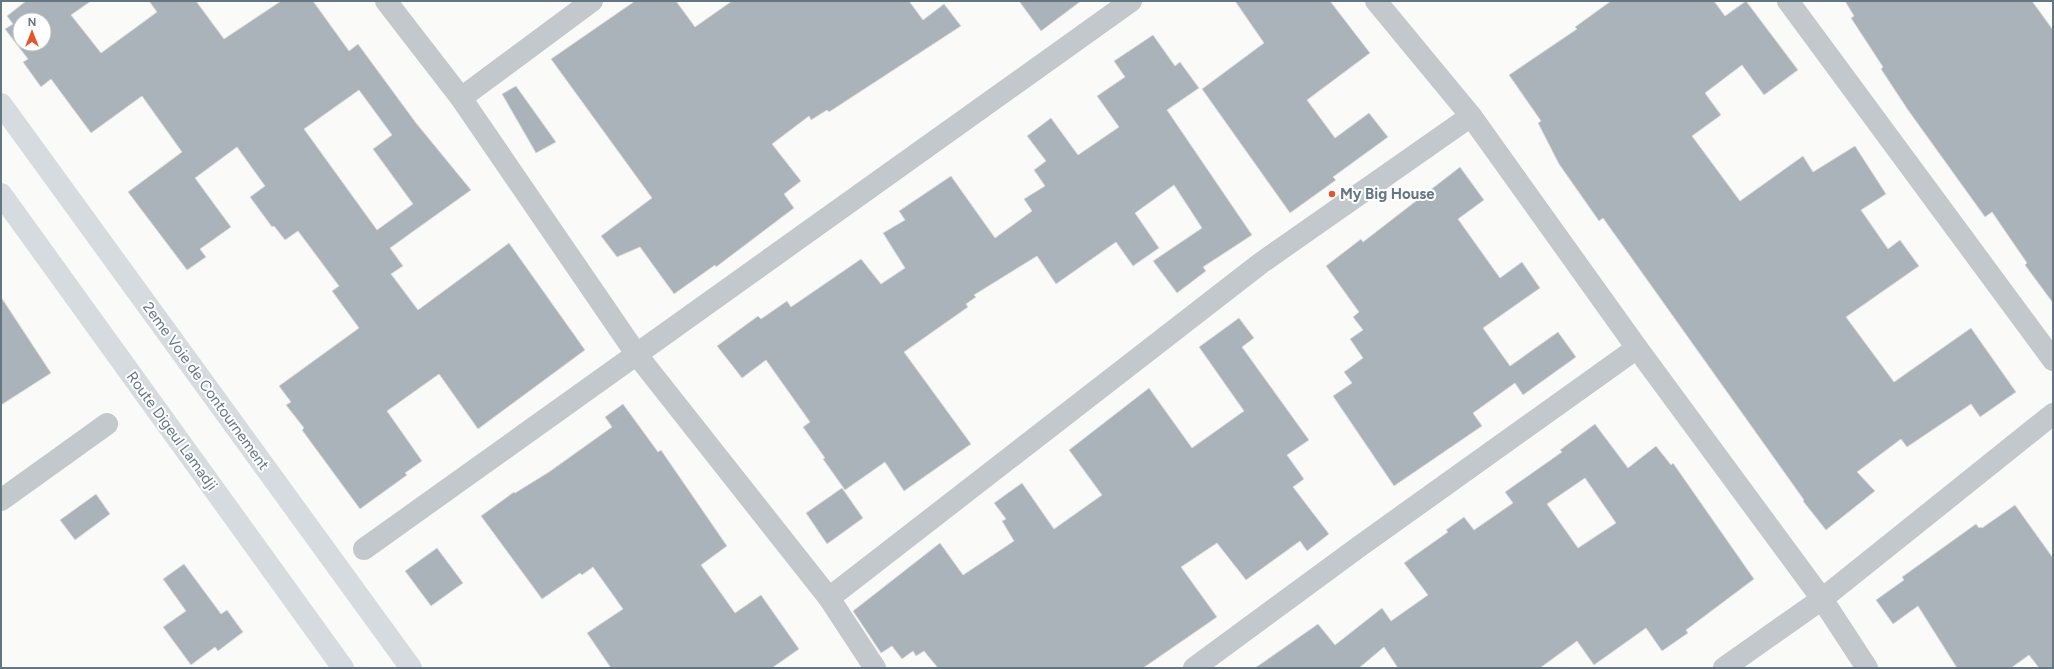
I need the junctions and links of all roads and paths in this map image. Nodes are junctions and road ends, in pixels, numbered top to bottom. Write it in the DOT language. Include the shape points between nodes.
graph roads {
  1 [pos="386,1"];
  2 [pos="592,1"];
  3 [pos="1131,1"];
  4 [pos="1376,1"];
  5 [pos="1788,1"];
  6 [pos="461,98"];
  7 [pos="1,104"];
  8 [pos="1471,116"];
  9 [pos="1,194"];
  10 [pos="1637,348"];
  11 [pos="637,355"];
  12 [pos="2053,360"];
  13 [pos="2053,414"];
  14 [pos="107,424"];
  15 [pos="1,500"];
  16 [pos="364,549"];
  17 [pos="829,598"];
  18 [pos="1822,599"];
  19 [pos="343,668"];
  20 [pos="411,668"];
  21 [pos="875,668"];
  22 [pos="1194,668"];
  23 [pos="1724,668"];
  24 [pos="1867,668"];
  1 -- 6 [label="street"];
  2 -- 6 [label="street"];
  3 -- 11 [label="street"];
  4 -- 8 [label="street"];
  5 -- 12 [label="street"];
  6 -- 11 [label="street"];
  7 -- 20 [label="main road, 2eme Voie de Contournement"];
  8 -- 10 [label="street"];
  8 -- 17 [label="street" via="1260,263"];
  9 -- 19 [label="main road, Route Digeul Lamadji"];
  10 -- 18 [label="street"];
  10 -- 22 [label="street"];
  11 -- 16 [label="street"];
  11 -- 17 [label="street"];
  13 -- 18 [label="street"];
  14 -- 15 [label="street"];
  17 -- 21 [label="street"];
  18 -- 23 [label="street"];
  18 -- 24 [label="street"];
}
